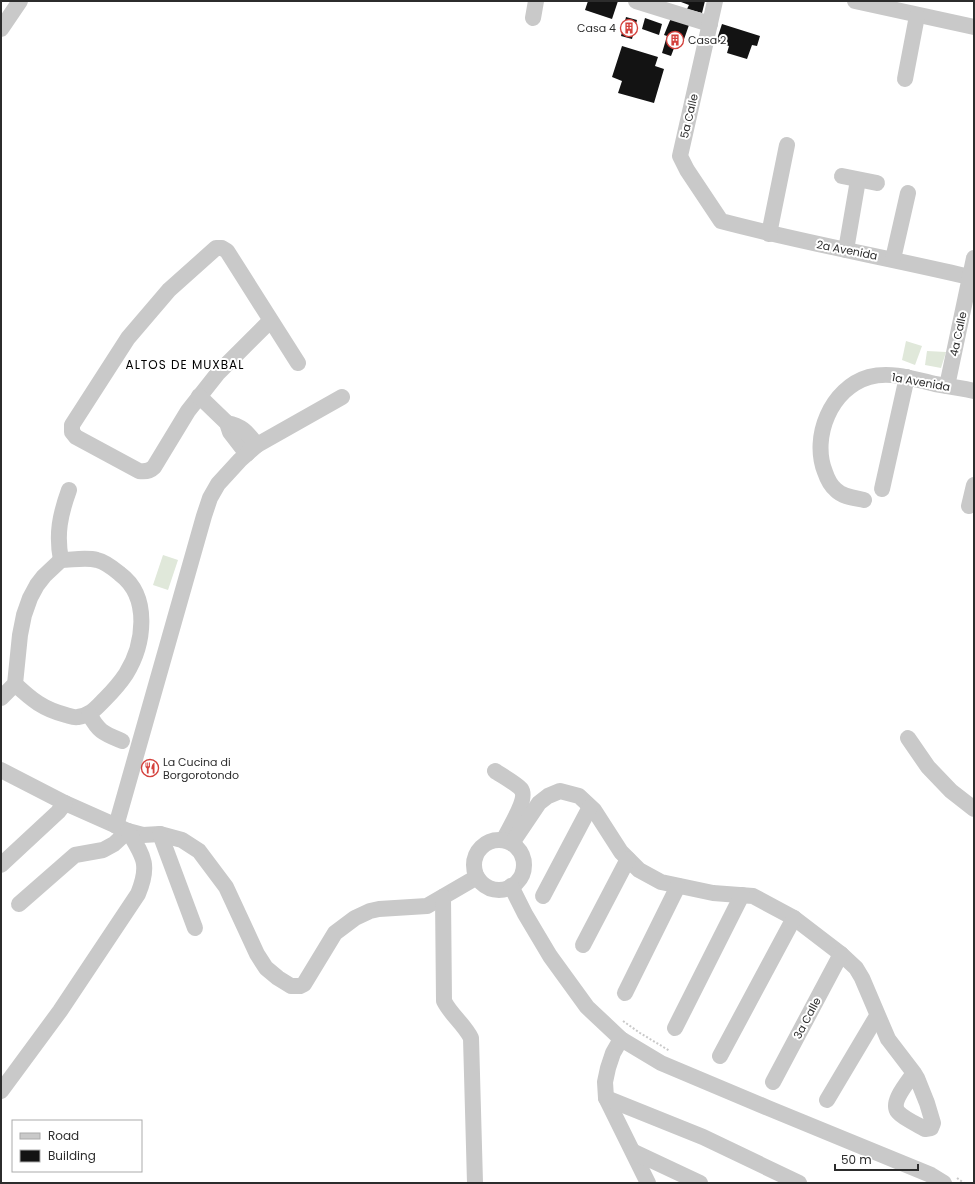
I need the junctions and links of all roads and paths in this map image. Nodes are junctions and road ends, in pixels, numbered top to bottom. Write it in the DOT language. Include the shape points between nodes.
graph roads {
  1 [pos="20,1"];
  2 [pos="536,1"];
  3 [pos="636,1"];
  4 [pos="715,1"];
  5 [pos="855,1"];
  6 [pos="900,1"];
  7 [pos="917,16"];
  8 [pos="532,18"];
  9 [pos="974,18"];
  10 [pos="710,24"];
  11 [pos="974,27"];
  12 [pos="1,29"];
  13 [pos="905,79"];
  14 [pos="787,145"];
  15 [pos="842,176"];
  16 [pos="858,180"];
  17 [pos="877,183"];
  18 [pos="908,193"];
  19 [pos="721,221"];
  20 [pos="769,234"];
  21 [pos="846,250"];
  22 [pos="974,258"];
  23 [pos="893,259"];
  24 [pos="972,277"];
  25 [pos="270,321"];
  26 [pos="298,363"];
  27 [pos="907,377"];
  28 [pos="947,386"];
  29 [pos="974,391"];
  30 [pos="199,396"];
  31 [pos="342,397"];
  32 [pos="252,450"];
  33 [pos="974,485"];
  34 [pos="882,489"];
  35 [pos="69,490"];
  36 [pos="864,500"];
  37 [pos="969,506"];
  38 [pos="61,560"];
  39 [pos="15,684"];
  40 [pos="1,698"];
  41 [pos="89,714"];
  42 [pos="908,738"];
  43 [pos="122,741"];
  44 [pos="1,770"];
  45 [pos="495,771"];
  46 [pos="65,803"];
  47 [pos="590,807"];
  48 [pos="974,809"];
  49 [pos="122,829"];
  50 [pos="160,834"];
  51 [pos="508,842"];
  52 [pos="628,859"];
  53 [pos="1,864"];
  54 [pos="478,877"];
  55 [pos="511,886"];
  56 [pos="678,886"];
  57 [pos="742,895"];
  58 [pos="543,896"];
  59 [pos="443,897"];
  60 [pos="19,904"];
  61 [pos="794,918"];
  62 [pos="195,928"];
  63 [pos="582,945"];
  64 [pos="841,954"];
  65 [pos="625,993"];
  66 [pos="877,1016"];
  67 [pos="675,1028"];
  68 [pos="621,1039"];
  69 [pos="720,1056"];
  70 [pos="914,1073"];
  71 [pos="773,1082"];
  72 [pos="1,1091"];
  73 [pos="606,1098"];
  74 [pos="827,1100"];
  75 [pos="634,1152"];
  76 [pos="475,1183"];
  77 [pos="648,1183"];
  78 [pos="700,1183"];
  79 [pos="799,1183"];
  80 [pos="944,1183"];
  1 -- 12 [label="street"];
  2 -- 8 [label="street"];
  3 -- 10 [label="street"];
  4 -- 10 [label="street, 5a Calle"];
  5 -- 7 [label="street"];
  6 -- 9 [label="street"];
  7 -- 11 [label="street"];
  7 -- 13 [label="street"];
  10 -- 19 [label="street, 5a Calle" via="680,156"];
  14 -- 20 [label="street"];
  15 -- 16 [label="street"];
  16 -- 17 [label="street"];
  16 -- 21 [label="street"];
  18 -- 23 [label="street"];
  19 -- 20 [label="street, 2a Avenida"];
  20 -- 21 [label="street, 2a Avenida"];
  21 -- 23 [label="street, 2a Avenida"];
  22 -- 24 [label="street, 4a Calle"];
  23 -- 24 [label="street, 2a Avenida"];
  24 -- 28 [label="street, 4a Calle"];
  25 -- 26 [label="street"];
  25 -- 30 [label="street" via="218,373"];
  25 -- 30 [label="street" via="227,251 216,248 169,290 128,338 72,425 72,432 76,437 139,471 148,471 154,467"];
  27 -- 28 [label="street, 1a Avenida"];
  27 -- 34 [label="street"];
  27 -- 36 [label="street, 1a Avenida" via="870,377 854,384 840,397 824,424 820,454 829,481 837,492"];
  28 -- 29 [label="street, 1a Avenida"];
  30 -- 32 [label="street" via="227,423 237,425 247,433"];
  31 -- 32 [label="street"];
  32 -- 49 [label="street" via="218,484 210,498"];
  33 -- 37 [label="street"];
  35 -- 38 [label="street" via="62,508 59,528"];
  38 -- 39 [label="street" via="44,576 30,598 20,635"];
  38 -- 41 [label="street" via="98,560 111,567 132,586 141,610 139,642 126,674 114,690"];
  39 -- 40 [label="street"];
  39 -- 41 [label="street" via="45,708 76,718"];
  41 -- 43 [label="street" via="96,728"];
  42 -- 48 [label="street" via="928,767 951,791"];
  44 -- 46 [label="street"];
  45 -- 51 [label="street" via="518,785 524,794"];
  46 -- 49 [label="street"];
  46 -- 53 [label="street"];
  47 -- 51 [label="street" via="580,796 560,791 548,796 539,803"];
  47 -- 52 [label="street"];
  47 -- 58 [label="street"];
  49 -- 50 [label="street" via="143,835"];
  49 -- 60 [label="street" via="114,844 103,850 75,855"];
  49 -- 72 [label="street" via="139,851 145,865 138,894 60,1011"];
  50 -- 59 [label="street" via="182,840 199,851 226,887 266,968 291,986 304,984 335,933 355,918 379,909 427,906"];
  50 -- 62 [label="street"];
  51 -- 54 [label="street" via="494,840 479,850 475,859"];
  51 -- 55 [label="street" via="519,850 524,860 519,879"];
  52 -- 56 [label="street" via="639,870 661,882"];
  52 -- 63 [label="street"];
  54 -- 55 [label="street" via="493,889"];
  54 -- 59 [label="street"];
  55 -- 68 [label="street" via="555,962 587,1007"];
  56 -- 57 [label="street" via="713,893"];
  56 -- 65 [label="street"];
  57 -- 61 [label="street" via="753,896"];
  57 -- 67 [label="street"];
  59 -- 76 [label="street" via="444,1001 452,1016 466,1028 471,1038"];
  61 -- 64 [label="street"];
  61 -- 69 [label="street"];
  64 -- 66 [label="street" via="856,968 862,978"];
  64 -- 71 [label="street, 3a Calle"];
  66 -- 70 [label="street" via="894,1048"];
  66 -- 74 [label="street"];
  68 -- 73 [label="street" via="613,1053 604,1082"];
  68 -- 80 [label="street" via="661,1063 932,1175"];
  73 -- 75 [label="street"];
  73 -- 79 [label="street" via="703,1137"];
  75 -- 77 [label="street"];
  75 -- 78 [label="street"];
}
